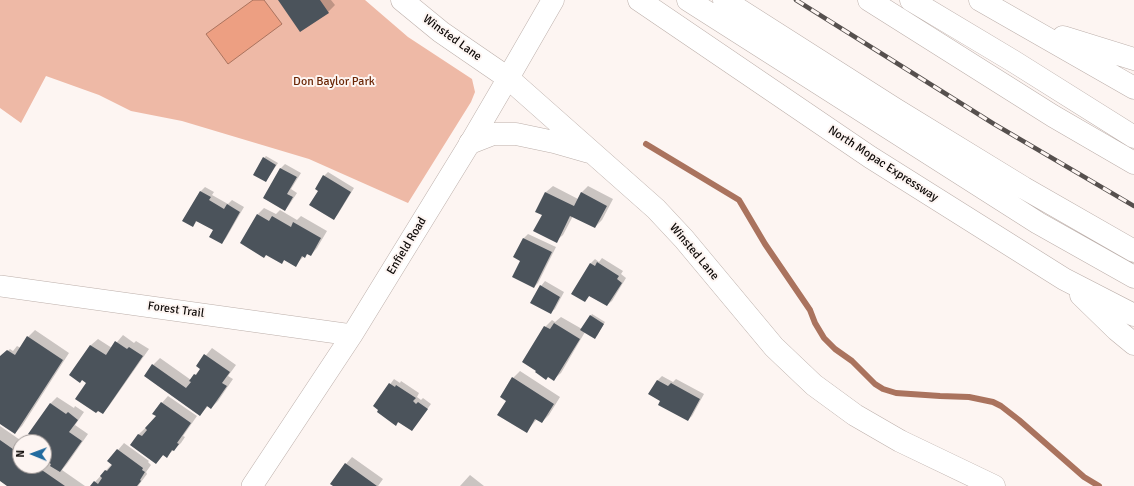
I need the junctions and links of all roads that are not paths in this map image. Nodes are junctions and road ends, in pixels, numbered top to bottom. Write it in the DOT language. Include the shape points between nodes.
graph roads {
  1 [pos="402,0"];
  2 [pos="553,0"];
  3 [pos="688,0"];
  4 [pos="724,0"];
  5 [pos="868,0"];
  6 [pos="911,0"];
  7 [pos="980,0"];
  8 [pos="643,3"];
  9 [pos="1027,26"];
  10 [pos="1134,59"];
  11 [pos="508,78"];
  12 [pos="1134,88"];
  13 [pos="1134,137"];
  14 [pos="470,143"];
  15 [pos="593,153"];
  16 [pos="1134,163"];
  17 [pos="1134,251"];
  18 [pos="1134,277"];
  19 [pos="1064,279"];
  20 [pos="0,286"];
  21 [pos="1134,315"];
  22 [pos="352,335"];
  23 [pos="1134,344"];
  24 [pos="252,486"];
  25 [pos="994,486"];
  1 -- 11 [label="main road, Winsted Lane" via="441,32"];
  2 -- 11 [label="main road, Enfield Road"];
  3 -- 18 [label="main road" via="1038,223"];
  4 -- 17 [label="main road" via="1024,188"];
  5 -- 16 [label="main road" via="1053,116"];
  6 -- 13 [label="main road"];
  7 -- 9 [label="main road"];
  8 -- 19 [label="main road, North Mopac Expressway" via="870,157"];
  9 -- 10 [label="main road"];
  9 -- 12 [label="main road"];
  11 -- 14 [label="street, Enfield Road"];
  11 -- 15 [label="main road, Winsted Lane"];
  14 -- 15 [label="main road" via="493,134 516,134"];
  14 -- 22 [label="street, Enfield Road"];
  15 -- 25 [label="main road, Winsted Lane" via="656,209 774,347 814,385 855,415 900,441"];
  19 -- 21 [label="main road, North Mopac Expressway"];
  19 -- 23 [label="main road"];
  20 -- 22 [label="street, Forest Trail"];
  22 -- 24 [label="street, Enfield Road"];
}
